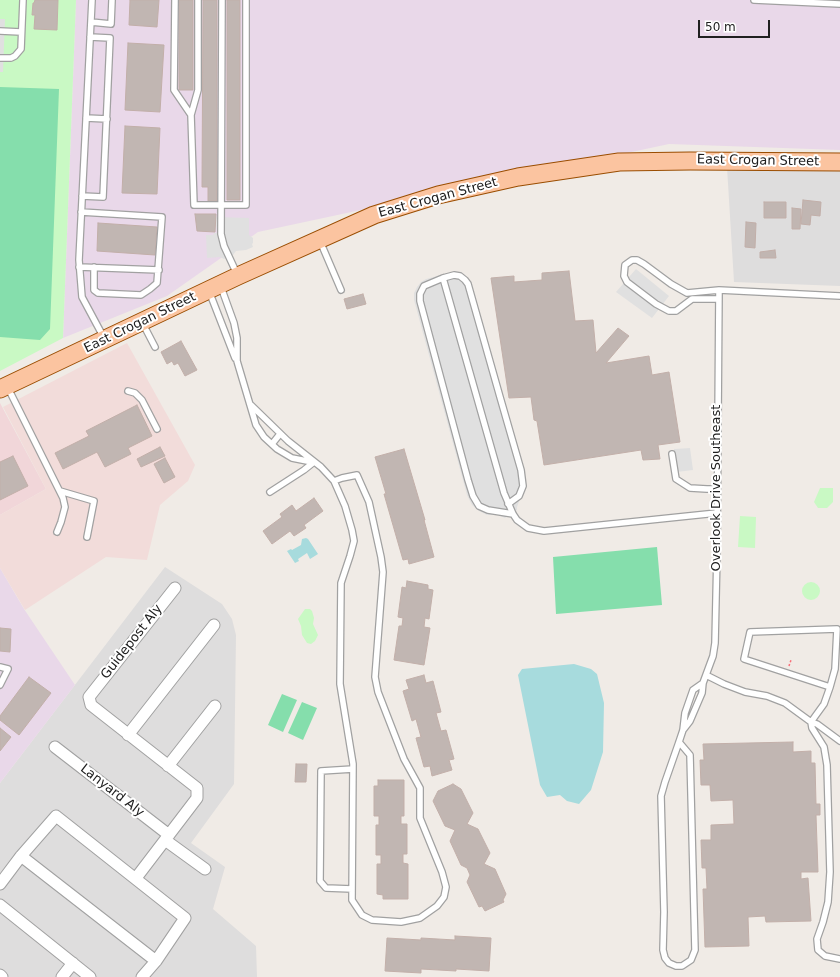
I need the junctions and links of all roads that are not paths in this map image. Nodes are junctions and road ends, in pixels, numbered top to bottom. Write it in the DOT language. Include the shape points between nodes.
graph roads {
  1 [pos="23,0"];
  2 [pos="92,0"];
  3 [pos="112,0"];
  4 [pos="175,0"];
  5 [pos="198,0"];
  6 [pos="222,0"];
  7 [pos="246,0"];
  8 [pos="754,0"];
  9 [pos="840,4"];
  10 [pos="91,22"];
  11 [pos="0,31"];
  12 [pos="21,32"];
  13 [pos="90,36"];
  14 [pos="0,58"];
  15 [pos="191,115"];
  16 [pos="86,118"];
  17 [pos="107,119"];
  18 [pos="840,162"];
  19 [pos="82,196"];
  20 [pos="222,205"];
  21 [pos="82,212"];
  22 [pos="320,240"];
  23 [pos="80,267"];
  24 [pos="94,268"];
  25 [pos="159,270"];
  26 [pos="238,276"];
  27 [pos="443,278"];
  28 [pos="214,287"];
  29 [pos="341,290"];
  30 [pos="719,290"];
  31 [pos="840,296"];
  32 [pos="719,299"];
  33 [pos="142,322"];
  34 [pos="105,340"];
  35 [pos="155,347"];
  36 [pos="237,362"];
  37 [pos="4,388"];
  38 [pos="128,390"];
  39 [pos="251,405"];
  40 [pos="157,429"];
  41 [pos="280,434"];
  42 [pos="272,444"];
  43 [pos="672,454"];
  44 [pos="314,462"];
  45 [pos="334,481"];
  46 [pos="717,489"];
  47 [pos="60,492"];
  48 [pos="270,492"];
  49 [pos="508,504"];
  50 [pos="717,513"];
  51 [pos="513,514"];
  52 [pos="57,532"];
  53 [pos="87,537"];
  54 [pos="175,588"];
  55 [pos="214,625"];
  56 [pos="0,667"];
  57 [pos="706,675"];
  58 [pos="703,683"];
  59 [pos="0,685"];
  60 [pos="830,687"];
  61 [pos="215,706"];
  62 [pos="811,722"];
  63 [pos="683,730"];
  64 [pos="128,735"];
  65 [pos="840,741"];
  66 [pos="679,742"];
  67 [pos="55,747"];
  68 [pos="168,766"];
  69 [pos="353,768"];
  70 [pos="167,837"];
  71 [pos="21,856"];
  72 [pos="205,869"];
  73 [pos="136,878"];
  74 [pos="0,884"];
  75 [pos="352,889"];
  76 [pos="0,905"];
  77 [pos="840,959"];
  78 [pos="156,961"];
  79 [pos="73,963"];
  80 [pos="62,977"];
  81 [pos="90,977"];
  82 [pos="142,977"];
  1 -- 12 [label="lane"];
  2 -- 10 [label="lane"];
  3 -- 10 [label="lane" via="112,24"];
  4 -- 15 [label="lane" via="174,90"];
  5 -- 15 [label="lane" via="198,90"];
  6 -- 20 [label="lane"];
  7 -- 20 [label="lane" via="246,205"];
  8 -- 9 [label="lane"];
  10 -- 13 [label="lane"];
  11 -- 12 [label="lane"];
  12 -- 14 [label="lane" via="18,53 11,58"];
  13 -- 16 [label="lane"];
  13 -- 17 [label="lane" via="110,38"];
  15 -- 20 [label="lane" via="194,205"];
  16 -- 17 [label="lane"];
  16 -- 19 [label="lane"];
  17 -- 19 [label="lane" via="103,197"];
  18 -- 22 [label="main road, East Crogan Street" via="619,162 518,178 438,195 374,215"];
  19 -- 21 [label="lane"];
  20 -- 26 [label="lane" via="222,240"];
  21 -- 23 [label="lane"];
  21 -- 25 [label="lane" via="162,218"];
  22 -- 26 [label="main road, East Crogan Street"];
  22 -- 29 [label="lane"];
  23 -- 24 [label="lane"];
  23 -- 34 [label="lane" via="82,297"];
  24 -- 25 [label="lane"];
  24 -- 25 [label="lane" via="94,290 98,293 141,295 157,283"];
  26 -- 28 [label="main road, East Crogan Street"];
  27 -- 49 [label="lane"];
  27 -- 49 [label="lane" via="460,276 468,284 521,470 523,486 519,496"];
  27 -- 51 [label="lane" via="424,286 420,301 468,480 479,506"];
  28 -- 33 [label="main road, East Crogan Street"];
  28 -- 36 [label="lane" via="218,312"];
  28 -- 36 [label="lane" via="234,323"];
  30 -- 31 [label="lane"];
  30 -- 32 [label="lane, Overlook Drive Southeast"];
  30 -- 32 [label="lane" via="688,293 637,260 625,265 624,276 627,282 669,311 676,311 692,299"];
  32 -- 46 [label="lane, Overlook Drive Southeast"];
  33 -- 34 [label="main road, East Crogan Street"];
  33 -- 35 [label="lane"];
  34 -- 37 [label="main road, East Crogan Street"];
  36 -- 39 [label="lane"];
  37 -- 47 [label="lane"];
  38 -- 40 [label="lane" via="142,400"];
  39 -- 41 [label="lane"];
  39 -- 42 [label="lane" via="256,425"];
  41 -- 42 [label="lane"];
  41 -- 44 [label="lane"];
  42 -- 44 [label="lane" via="292,458"];
  43 -- 46 [label="lane" via="676,479 690,488"];
  44 -- 45 [label="lane"];
  44 -- 48 [label="lane"];
  45 -- 69 [label="lane" via="345,506 354,541 341,583 340,677"];
  45 -- 75 [label="lane" via="357,475 369,502 383,572 375,678 404,760 420,788 420,818 446,887 444,897 437,906 420,918 401,922 372,920 362,915 352,900"];
  46 -- 50 [label="lane, Overlook Drive Southeast"];
  47 -- 52 [label="lane" via="65,507"];
  47 -- 53 [label="lane" via="94,501"];
  49 -- 51 [label="lane"];
  50 -- 51 [label="lane" via="544,531 528,528"];
  50 -- 57 [label="lane, Overlook Drive Southeast" via="716,626 713,656"];
  54 -- 64 [label="street, Guidepost Aly" via="89,697 91,705"];
  55 -- 64 [label="street"];
  56 -- 59 [label="lane" via="8,669"];
  57 -- 58 [label="lane, Overlook Drive Southeast"];
  57 -- 62 [label="lane" via="745,692 785,703"];
  58 -- 63 [label="lane" via="702,693"];
  58 -- 63 [label="lane" via="693,690 685,713"];
  60 -- 60 [label="lane" via="835,669 837,630 750,632 744,659"];
  60 -- 62 [label="lane" via="824,704"];
  61 -- 68 [label="street"];
  62 -- 65 [label="lane"];
  62 -- 77 [label="lane" via="824,747 827,765 830,872 828,902 817,939 818,950 825,956"];
  63 -- 66 [label="lane"];
  64 -- 68 [label="street"];
  66 -- 66 [label="lane" via="661,796 663,950 669,963 676,966 682,966 691,960 695,950 690,755"];
  67 -- 70 [label="street, Lanyard Aly"];
  68 -- 70 [label="street" via="197,788 197,798"];
  69 -- 75 [label="lane"];
  69 -- 75 [label="lane" via="322,771 320,881 326,888"];
  70 -- 72 [label="street, Lanyard Aly"];
  70 -- 73 [label="street"];
  71 -- 73 [label="street" via="56,816"];
  71 -- 74 [label="street"];
  71 -- 78 [label="street"];
  73 -- 78 [label="street" via="186,918"];
  76 -- 79 [label="street"];
  78 -- 82 [label="street"];
  79 -- 80 [label="street"];
  79 -- 81 [label="street"];
}
